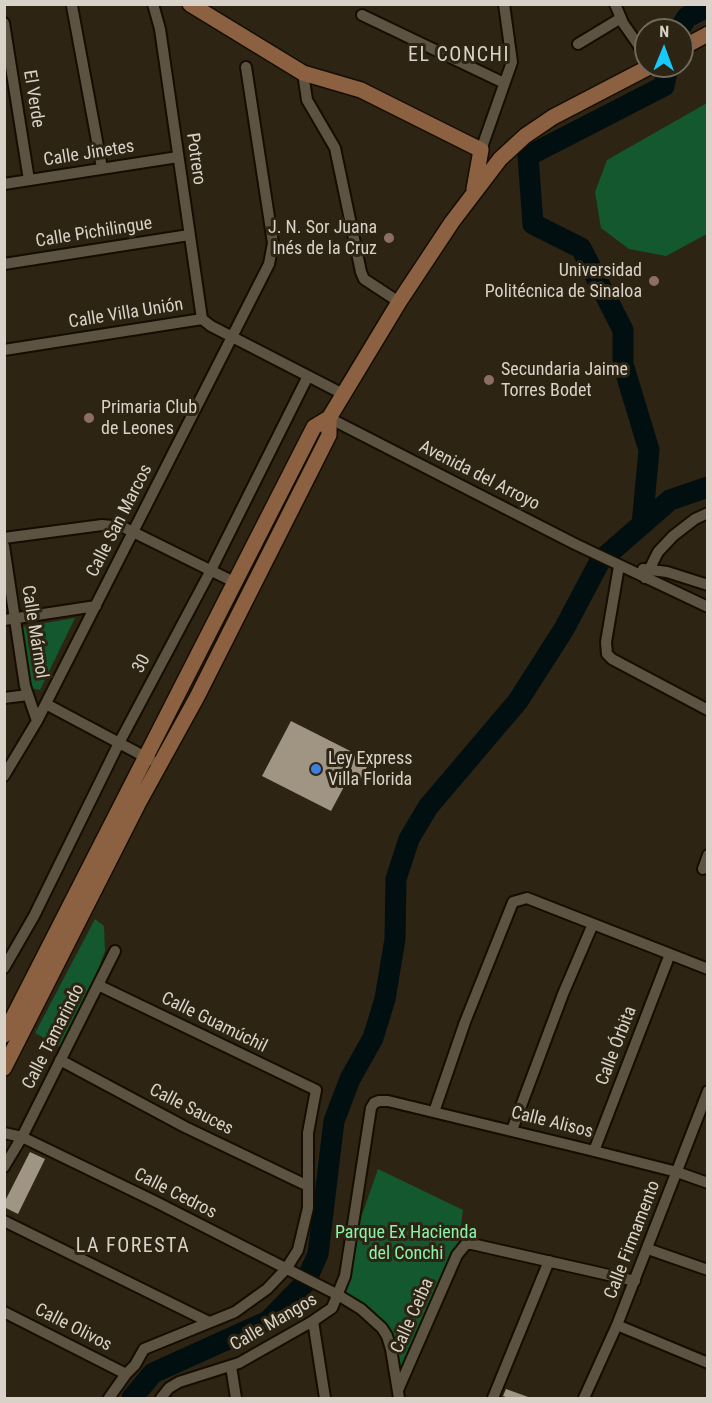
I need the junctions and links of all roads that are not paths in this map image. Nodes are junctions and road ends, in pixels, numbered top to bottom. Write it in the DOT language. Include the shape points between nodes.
graph roads {
  1 [pos="153,4"];
  2 [pos="190,4"];
  3 [pos="504,4"];
  4 [pos="615,4"];
  5 [pos="72,6"];
  6 [pos="362,15"];
  7 [pos="621,18"];
  8 [pos="4,23"];
  9 [pos="708,34"];
  10 [pos="634,38"];
  11 [pos="694,42"];
  12 [pos="578,44"];
  13 [pos="246,67"];
  14 [pos="303,72"];
  15 [pos="634,75"];
  16 [pos="504,83"];
  17 [pos="482,150"];
  18 [pos="178,157"];
  19 [pos="102,168"];
  20 [pos="29,180"];
  21 [pos="4,184"];
  22 [pos="474,191"];
  23 [pos="189,235"];
  24 [pos="4,264"];
  25 [pos="399,302"];
  26 [pos="202,319"];
  27 [pos="232,337"];
  28 [pos="4,350"];
  29 [pos="308,376"];
  30 [pos="343,394"];
  31 [pos="329,418"];
  32 [pos="708,513"];
  33 [pos="133,531"];
  34 [pos="4,538"];
  35 [pos="4,546"];
  36 [pos="620,566"];
  37 [pos="211,570"];
  38 [pos="647,574"];
  39 [pos="234,582"];
  40 [pos="708,585"];
  41 [pos="96,606"];
  42 [pos="708,607"];
  43 [pos="10,620"];
  44 [pos="27,695"];
  45 [pos="4,698"];
  46 [pos="46,704"];
  47 [pos="708,710"];
  48 [pos="38,721"];
  49 [pos="119,743"];
  50 [pos="145,757"];
  51 [pos="160,765"];
  52 [pos="4,776"];
  53 [pos="708,855"];
  54 [pos="703,869"];
  55 [pos="593,924"];
  56 [pos="115,951"];
  57 [pos="670,954"];
  58 [pos="4,968"];
  59 [pos="708,969"];
  60 [pos="98,985"];
  61 [pos="4,1035"];
  62 [pos="60,1060"];
  63 [pos="4,1068"];
  64 [pos="316,1090"];
  65 [pos="708,1091"];
  66 [pos="388,1101"];
  67 [pos="434,1112"];
  68 [pos="513,1130"];
  69 [pos="4,1133"];
  70 [pos="22,1137"];
  71 [pos="594,1151"];
  72 [pos="4,1167"];
  73 [pos="677,1172"];
  74 [pos="708,1183"];
  75 [pos="308,1186"];
  76 [pos="4,1221"];
  77 [pos="648,1249"];
  78 [pos="549,1261"];
  79 [pos="708,1270"];
  80 [pos="291,1271"];
  81 [pos="635,1281"];
  82 [pos="333,1293"];
  83 [pos="4,1312"];
  84 [pos="314,1321"];
  85 [pos="209,1322"];
  86 [pos="617,1325"];
  87 [pos="708,1363"];
  88 [pos="231,1366"];
  89 [pos="126,1374"];
  90 [pos="399,1394"];
  91 [pos="109,1398"];
  92 [pos="161,1398"];
  93 [pos="236,1398"];
  94 [pos="325,1398"];
  95 [pos="493,1398"];
  96 [pos="584,1398"];
  1 -- 18 [label="street, Potrero"];
  2 -- 14 [label="street"];
  3 -- 16 [label="street" via="512,62"];
  4 -- 7 [label="street"];
  5 -- 19 [label="street"];
  6 -- 16 [label="street"];
  7 -- 10 [label="street"];
  7 -- 12 [label="street"];
  8 -- 20 [label="street, El Verde"];
  9 -- 11 [label="street"];
  13 -- 27 [label="street, Calle San Marcos" via="273,243 269,264"];
  14 -- 17 [label="street" via="361,90"];
  14 -- 25 [label="street" via="307,100 335,148 361,272 364,279"];
  15 -- 22 [label="street" via="525,136"];
  16 -- 17 [label="street"];
  17 -- 22 [label="street"];
  18 -- 19 [label="street, Calle Jinetes"];
  18 -- 23 [label="street, Potrero"];
  19 -- 20 [label="street, Calle Jinetes"];
  20 -- 21 [label="street, Calle Jinetes"];
  22 -- 25 [label="street"];
  23 -- 24 [label="street, Calle Pichilingue"];
  23 -- 26 [label="street, Potrero"];
  25 -- 30 [label="street"];
  26 -- 27 [label="street, Calle Villa Unión"];
  26 -- 28 [label="street, Calle Villa Unión"];
  27 -- 29 [label="street, Calle Villa Unión"];
  27 -- 33 [label="street, Calle San Marcos"];
  29 -- 30 [label="street, Calle Villa Unión"];
  29 -- 37 [label="street, 30"];
  30 -- 31 [label="street"];
  31 -- 36 [label="street, Avenida del Arroyo"];
  31 -- 39 [label="street" via="314,427"];
  31 -- 51 [label="street" via="329,435"];
  32 -- 38 [label="street" via="673,536 658,552"];
  33 -- 34 [label="street" via="102,525"];
  33 -- 37 [label="street"];
  33 -- 41 [label="street, Calle San Marcos"];
  35 -- 43 [label="street, Calle Mármol"];
  36 -- 38 [label="street, Avenida del Arroyo"];
  36 -- 47 [label="street" via="607,654"];
  37 -- 39 [label="street"];
  37 -- 49 [label="street, 30"];
  38 -- 40 [label="street" via="682,576"];
  38 -- 42 [label="street"];
  39 -- 50 [label="street"];
  41 -- 43 [label="street"];
  41 -- 46 [label="street, Calle San Marcos"];
  43 -- 44 [label="street, Calle Mármol"];
  44 -- 45 [label="street"];
  44 -- 48 [label="street, Calle Mármol"];
  46 -- 48 [label="street, Calle San Marcos"];
  46 -- 49 [label="street"];
  48 -- 52 [label="street, Calle San Marcos"];
  49 -- 50 [label="street"];
  49 -- 58 [label="street, 30" via="34,916"];
  50 -- 51 [label="street"];
  50 -- 61 [label="street"];
  51 -- 63 [label="street"];
  53 -- 54 [label="street"];
  55 -- 57 [label="street"];
  55 -- 67 [label="street" via="527,898 513,902"];
  55 -- 68 [label="street"];
  56 -- 60 [label="street, Calle Tamarindo"];
  57 -- 59 [label="street"];
  57 -- 71 [label="street, Calle Órbita"];
  60 -- 62 [label="street, Calle Tamarindo"];
  60 -- 64 [label="street, Calle Guamúchil"];
  62 -- 70 [label="street, Calle Tamarindo"];
  62 -- 75 [label="street, Calle Sauces" via="185,1127"];
  64 -- 75 [label="street, Calle Mangos" via="308,1132"];
  65 -- 73 [label="street, Calle Firmamento"];
  66 -- 67 [label="street, Calle Alisos"];
  66 -- 82 [label="street, Calle Mangos" via="374,1103 371,1108 345,1276"];
  67 -- 68 [label="street, Calle Alisos"];
  68 -- 71 [label="street, Calle Alisos"];
  69 -- 70 [label="street, Calle Cedros"];
  70 -- 72 [label="street, Calle Tamarindo"];
  70 -- 80 [label="street, Calle Cedros"];
  71 -- 73 [label="street, Calle Alisos"];
  73 -- 74 [label="street, Calle Alisos"];
  73 -- 77 [label="street, Calle Firmamento"];
  75 -- 80 [label="street, Calle Mangos" via="303,1235"];
  76 -- 85 [label="street"];
  77 -- 79 [label="street"];
  77 -- 81 [label="street, Calle Firmamento"];
  78 -- 81 [label="street"];
  78 -- 90 [label="street, Calle Ceiba" via="466,1244 457,1255"];
  78 -- 95 [label="street"];
  80 -- 82 [label="street, Calle Cedros"];
  80 -- 85 [label="street, Calle Mangos" via="235,1312"];
  81 -- 86 [label="street, Calle Firmamento"];
  82 -- 84 [label="street, Calle Mangos" via="333,1308"];
  82 -- 90 [label="street, Calle Ceiba" via="362,1309 382,1328 391,1349"];
  83 -- 89 [label="street, Calle Olivos"];
  84 -- 88 [label="street, Calle Mangos"];
  84 -- 94 [label="street"];
  85 -- 89 [label="street, Calle Mangos" via="144,1349"];
  86 -- 87 [label="street"];
  86 -- 96 [label="street, Calle Firmamento"];
  88 -- 92 [label="street, Calle Mangos" via="179,1382"];
  88 -- 93 [label="street"];
  89 -- 91 [label="street, Calle Mangos"];
}
